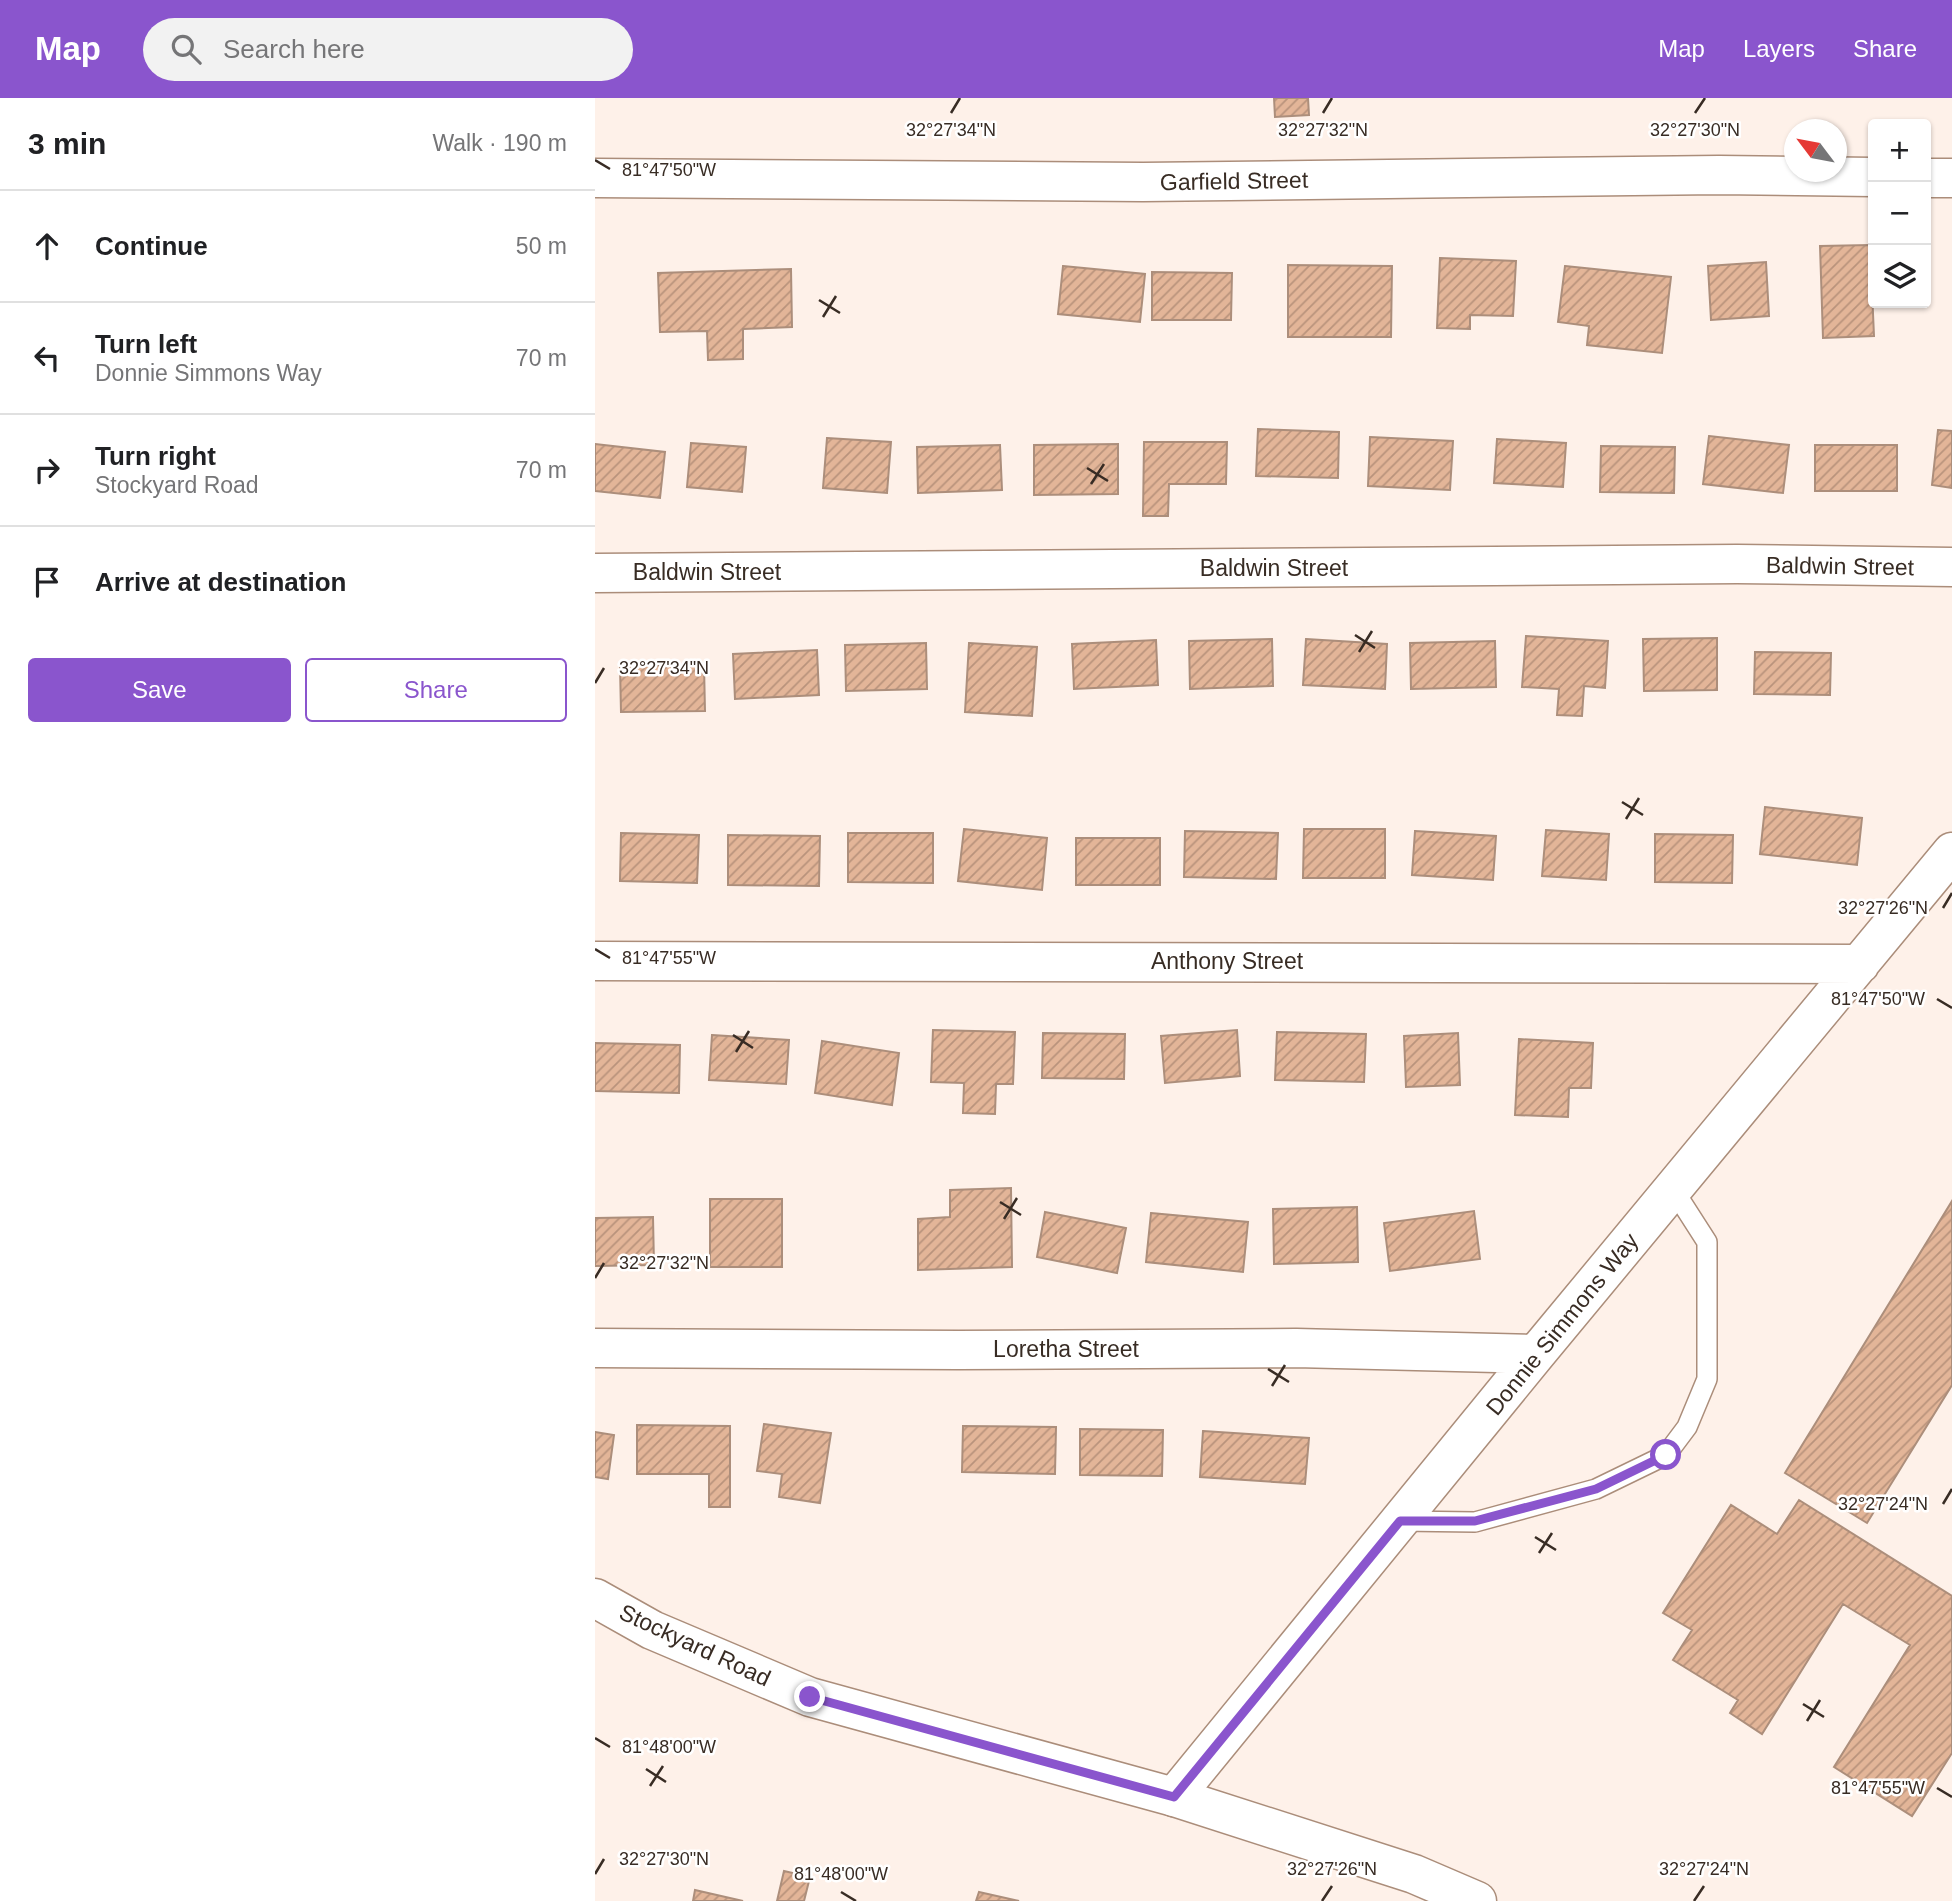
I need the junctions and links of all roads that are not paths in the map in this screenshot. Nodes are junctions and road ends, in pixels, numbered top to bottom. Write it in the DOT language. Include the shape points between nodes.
graph roads {
  1 [pos="1868,177"];
  2 [pos="595,178"];
  3 [pos="1931,178"];
  4 [pos="1952,178"];
  5 [pos="1952,567"];
  6 [pos="595,573"];
  7 [pos="1952,852"];
  8 [pos="595,961"];
  9 [pos="1860,964"];
  10 [pos="1673,1189"];
  11 [pos="595,1348"];
  12 [pos="1537,1354"];
  13 [pos="1400,1521"];
  14 [pos="595,1598"];
  15 [pos="1174,1797"];
  16 [pos="1477,1901"];
  1 -- 2 [label="street, Garfield Street" via="1143,182"];
  3 -- 4 [label="street"];
  5 -- 6 [label="street, Baldwin Street" via="1737,564"];
  7 -- 9 [label="street, Donnie Simmons Way"];
  8 -- 9 [label="street, Anthony Street"];
  9 -- 10 [label="street, Donnie Simmons Way"];
  10 -- 12 [label="street, Donnie Simmons Way"];
  10 -- 13 [label="lane" via="1707,1242 1707,1379 1687,1427 1666,1455 1596,1489 1475,1521"];
  11 -- 12 [label="street, Loretha Street" via="1296,1348"];
  12 -- 13 [label="street, Donnie Simmons Way"];
  13 -- 15 [label="street, Donnie Simmons Way"];
  14 -- 15 [label="street, Stockyard Road" via="652,1630 810,1697"];
  15 -- 16 [label="street, Stockyard Road" via="1414,1874"];
}
